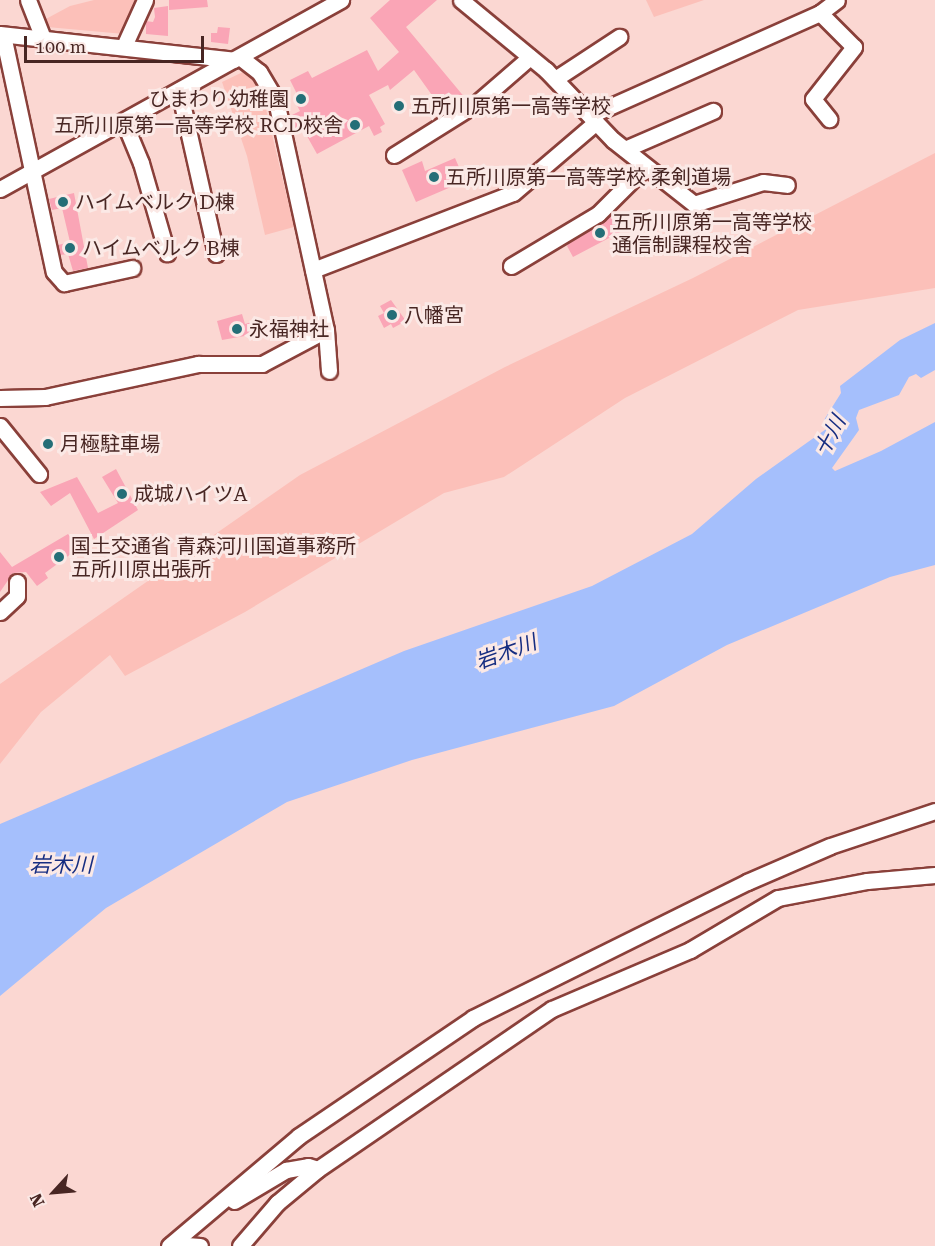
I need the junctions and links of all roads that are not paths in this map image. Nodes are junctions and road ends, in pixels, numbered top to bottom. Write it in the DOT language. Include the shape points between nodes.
graph roads {
  1 [pos="28,0"];
  2 [pos="145,0"];
  3 [pos="341,0"];
  4 [pos="461,0"];
  5 [pos="837,0"];
  6 [pos="820,13"];
  7 [pos="1,34"];
  8 [pos="43,38"];
  9 [pos="619,38"];
  10 [pos="124,46"];
  11 [pos="530,57"];
  12 [pos="237,58"];
  13 [pos="555,79"];
  14 [pos="179,90"];
  15 [pos="713,111"];
  16 [pos="594,118"];
  17 [pos="829,119"];
  18 [pos="124,122"];
  19 [pos="626,149"];
  20 [pos="394,155"];
  21 [pos="645,166"];
  22 [pos="31,173"];
  23 [pos="787,185"];
  24 [pos="0,189"];
  25 [pos="167,253"];
  26 [pos="216,254"];
  27 [pos="511,266"];
  28 [pos="132,268"];
  29 [pos="312,270"];
  30 [pos="326,330"];
  31 [pos="329,372"];
  32 [pos="0,398"];
  33 [pos="0,426"];
  34 [pos="39,474"];
  35 [pos="17,582"];
  36 [pos="0,612"];
  37 [pos="935,811"];
  38 [pos="935,875"];
  39 [pos="318,1169"];
  40 [pos="253,1190"];
  41 [pos="277,1203"];
  42 [pos="219,1204"];
  43 [pos="170,1245"];
  44 [pos="200,1246"];
  45 [pos="240,1246"];
  1 -- 8 [label="street"];
  2 -- 10 [label="street"];
  3 -- 12 [label="street"];
  4 -- 11 [label="street"];
  5 -- 6 [label="street"];
  6 -- 16 [label="street"];
  6 -- 17 [label="street" via="854,47 813,99"];
  7 -- 8 [label="street"];
  7 -- 22 [label="street"];
  8 -- 10 [label="street"];
  9 -- 13 [label="street"];
  10 -- 12 [label="street"];
  11 -- 13 [label="street"];
  11 -- 20 [label="street" via="477,103"];
  12 -- 14 [label="street"];
  12 -- 29 [label="street" via="260,72 276,100"];
  13 -- 16 [label="street"];
  14 -- 18 [label="street"];
  14 -- 26 [label="street"];
  15 -- 19 [label="street"];
  16 -- 19 [label="street"];
  16 -- 29 [label="street" via="513,193"];
  18 -- 22 [label="street"];
  18 -- 25 [label="street" via="141,164"];
  19 -- 21 [label="street"];
  21 -- 23 [label="street" via="694,204 763,182"];
  21 -- 27 [label="street" via="598,214"];
  22 -- 24 [label="street"];
  22 -- 28 [label="street" via="54,272 64,283"];
  29 -- 30 [label="street"];
  30 -- 31 [label="street"];
  30 -- 32 [label="street" via="262,364 198,364 45,397"];
  33 -- 34 [label="street"];
  35 -- 36 [label="street" via="17,596"];
  37 -- 42 [label="street" via="830,846 747,882 473,1018 299,1136"];
  38 -- 39 [label="street" via="867,881 778,898 690,950 552,1009"];
  39 -- 40 [label="street" via="308,1166 286,1170"];
  39 -- 41 [label="street"];
  40 -- 41 [label="street"];
  40 -- 42 [label="street"];
  41 -- 45 [label="street"];
  42 -- 43 [label="street"];
  43 -- 44 [label="street"];
}
